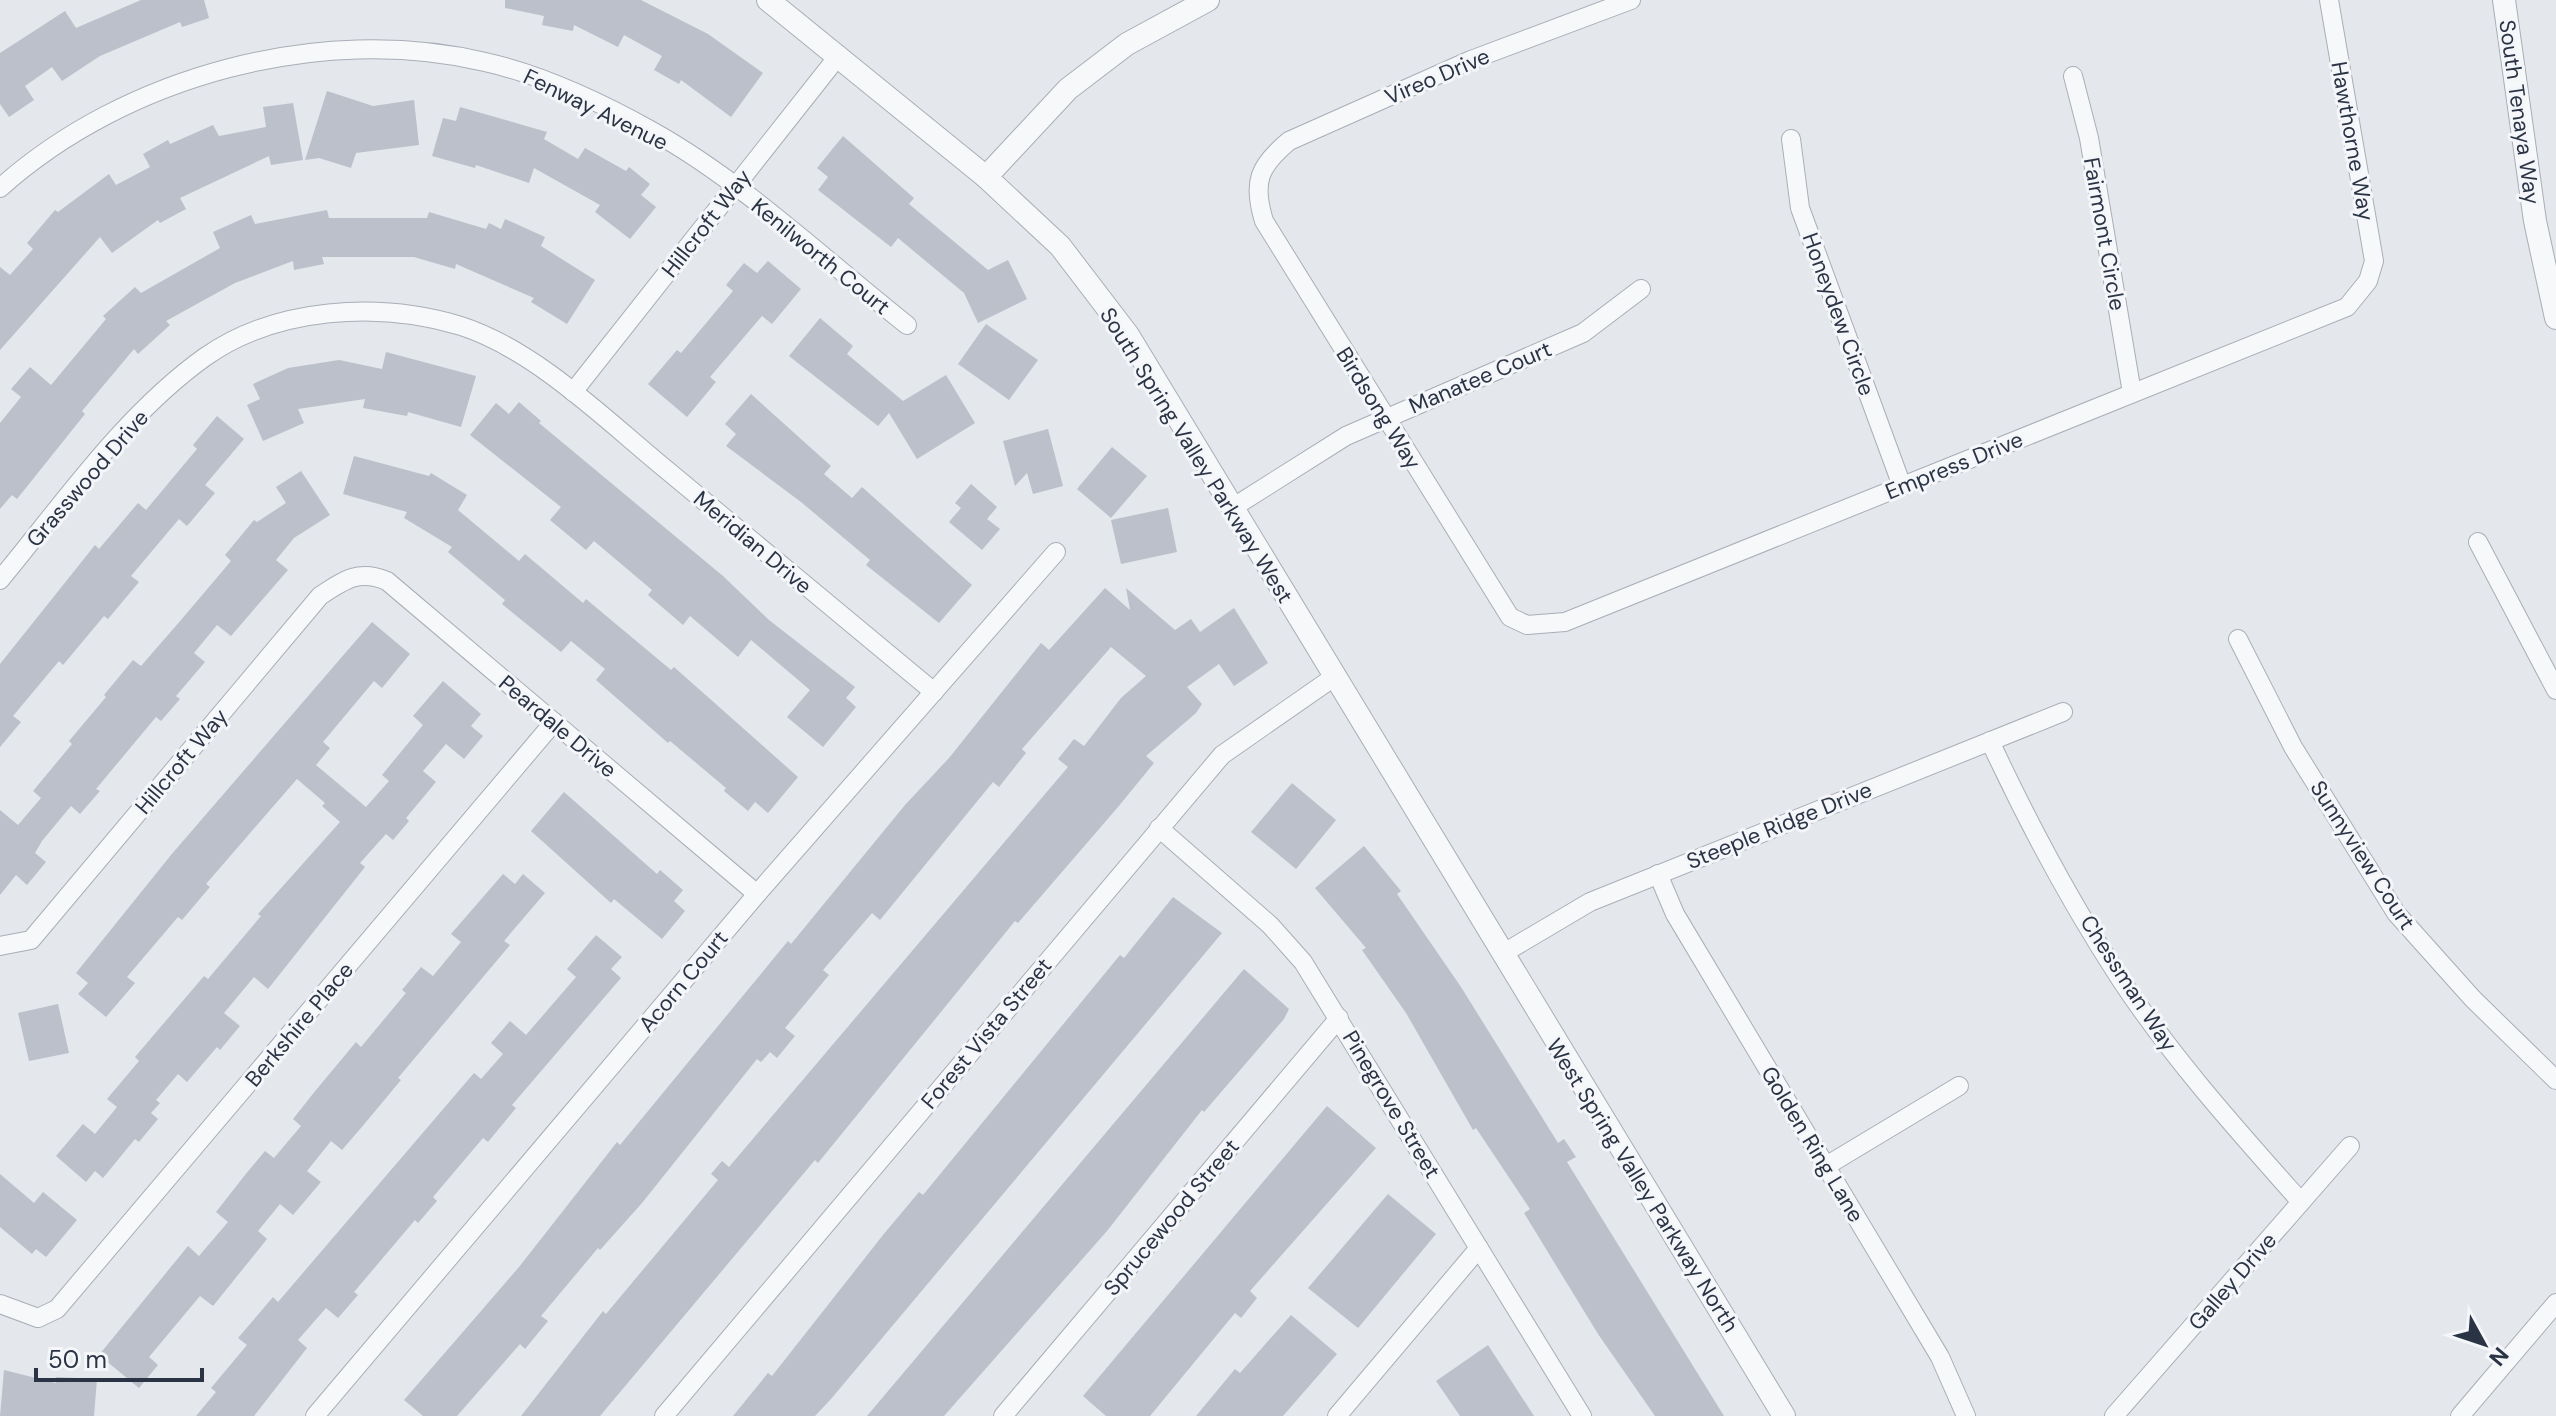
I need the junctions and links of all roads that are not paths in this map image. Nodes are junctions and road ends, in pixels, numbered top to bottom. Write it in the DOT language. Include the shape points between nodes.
graph roads {
  1 [pos="768,0"];
  2 [pos="1208,0"];
  3 [pos="1631,0"];
  4 [pos="2329,0"];
  5 [pos="2504,0"];
  6 [pos="839,55"];
  7 [pos="2073,76"];
  8 [pos="1791,139"];
  9 [pos="986,177"];
  10 [pos="1259,177"];
  11 [pos="0,188"];
  12 [pos="735,188"];
  13 [pos="2368,281"];
  14 [pos="1641,289"];
  15 [pos="2556,318"];
  16 [pos="907,325"];
  17 [pos="573,392"];
  18 [pos="2132,393"];
  19 [pos="1384,417"];
  20 [pos="1902,486"];
  21 [pos="1232,508"];
  22 [pos="2478,542"];
  23 [pos="1056,552"];
  24 [pos="352,576"];
  25 [pos="0,580"];
  26 [pos="1527,625"];
  27 [pos="2238,639"];
  28 [pos="1334,677"];
  29 [pos="2556,690"];
  30 [pos="934,692"];
  31 [pos="2063,712"];
  32 [pos="554,722"];
  33 [pos="1990,741"];
  34 [pos="1159,828"];
  35 [pos="1658,874"];
  36 [pos="757,894"];
  37 [pos="6,946"];
  38 [pos="1502,954"];
  39 [pos="1339,1018"];
  40 [pos="2556,1080"];
  41 [pos="1959,1086"];
  42 [pos="2350,1146"];
  43 [pos="1826,1166"];
  44 [pos="2301,1202"];
  45 [pos="1479,1248"];
  46 [pos="2556,1303"];
  47 [pos="0,1304"];
  48 [pos="315,1416"];
  49 [pos="664,1416"];
  50 [pos="1003,1416"];
  51 [pos="1337,1416"];
  52 [pos="1582,1416"];
  53 [pos="1784,1416"];
  54 [pos="1966,1416"];
  55 [pos="2114,1416"];
  56 [pos="2460,1416"];
  1 -- 6 [label="street, South Spring Valley Parkway West"];
  2 -- 9 [label="street" via="1127,44 1068,89"];
  3 -- 10 [label="street, Vireo Drive" via="1471,60 1289,141 1269,158"];
  4 -- 13 [label="street, Hawthorne Way" via="2374,261"];
  5 -- 15 [label="street, South Tenaya Way" via="2535,221"];
  6 -- 9 [label="street, South Spring Valley Parkway West"];
  6 -- 12 [label="street, Hillcroft Way"];
  7 -- 18 [label="street, Fairmont Circle" via="2089,138"];
  8 -- 20 [label="street, Honeydew Circle" via="1800,208"];
  9 -- 21 [label="street, South Spring Valley Parkway West" via="1060,246 1128,335"];
  10 -- 19 [label="street, Birdsong Way" via="1264,221"];
  11 -- 12 [label="street, Fenway Avenue" via="91,121 137,98 241,63 370,48 483,61 544,79 653,132"];
  12 -- 16 [label="street, Kenilworth Court"];
  12 -- 17 [label="street, Hillcroft Way"];
  13 -- 18 [label="street, Empress Drive" via="2347,307"];
  14 -- 19 [label="street, Manatee Court" via="1583,333"];
  17 -- 25 [label="street, Grasswood Drive" via="504,346 462,326 383,310 292,319 205,357 138,416"];
  17 -- 30 [label="street, Meridian Drive"];
  18 -- 20 [label="street, Empress Drive"];
  19 -- 21 [label="street, Manatee Court"];
  19 -- 26 [label="street, Birdsong Way" via="1510,617"];
  20 -- 26 [label="street, Empress Drive" via="1565,622"];
  21 -- 28 [label="street, South Spring Valley Parkway West"];
  22 -- 29 [label="street"];
  23 -- 30 [label="street, Acorn Court"];
  24 -- 32 [label="street, Peardale Drive" via="370,574 387,581"];
  24 -- 37 [label="street, Hillcroft Way" via="320,596 31,940"];
  27 -- 40 [label="street, Sunnyview Court" via="2293,747 2396,913"];
  28 -- 34 [label="street, Forest Vista Street" via="1222,755"];
  28 -- 38 [label="street, South Spring Valley Parkway West"];
  30 -- 36 [label="street, Acorn Court"];
  31 -- 33 [label="street, Steeple Ridge Drive"];
  32 -- 36 [label="street, Peardale Drive"];
  32 -- 47 [label="street, Berkshire Place" via="57,1309 38,1318"];
  33 -- 35 [label="street, Steeple Ridge Drive"];
  33 -- 44 [label="street, Chessman Way" via="2025,815 2121,980 2202,1091"];
  34 -- 39 [label="street, Pinegrove Street" via="1270,925 1303,962"];
  34 -- 49 [label="street, Forest Vista Street"];
  35 -- 38 [label="street, Steeple Ridge Drive" via="1590,902"];
  35 -- 43 [label="street, Golden Ring Lane" via="1675,914"];
  36 -- 48 [label="street, Acorn Court"];
  38 -- 53 [label="street, West Spring Valley Parkway North"];
  39 -- 45 [label="street, Pinegrove Street"];
  39 -- 50 [label="street, Sprucewood Street"];
  41 -- 43 [label="street"];
  42 -- 44 [label="street, Galley Drive"];
  43 -- 54 [label="street, Golden Ring Lane" via="1940,1357"];
  44 -- 55 [label="street, Galley Drive"];
  45 -- 51 [label="street"];
  45 -- 52 [label="street, Pinegrove Street"];
  46 -- 56 [label="street"];
}
